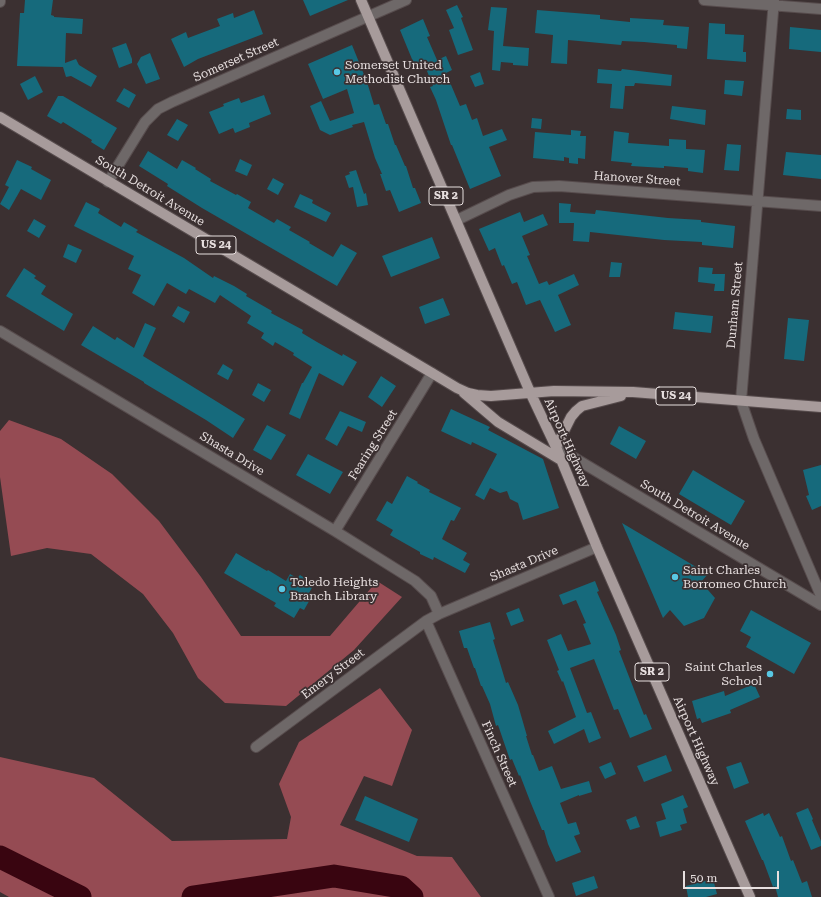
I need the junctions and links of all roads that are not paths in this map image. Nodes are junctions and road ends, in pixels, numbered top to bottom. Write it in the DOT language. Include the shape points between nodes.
graph roads {
  1 [pos="361,0"];
  2 [pos="406,0"];
  3 [pos="704,0"];
  4 [pos="774,3"];
  5 [pos="821,9"];
  6 [pos="368,16"];
  7 [pos="0,117"];
  8 [pos="108,182"];
  9 [pos="756,201"];
  10 [pos="821,206"];
  11 [pos="457,220"];
  12 [pos="0,331"];
  13 [pos="432,373"];
  14 [pos="458,388"];
  15 [pos="530,392"];
  16 [pos="633,392"];
  17 [pos="741,401"];
  18 [pos="821,408"];
  19 [pos="556,447"];
  20 [pos="561,460"];
  21 [pos="335,531"];
  22 [pos="597,547"];
  23 [pos="821,596"];
  24 [pos="821,604"];
  25 [pos="439,614"];
  26 [pos="426,621"];
  27 [pos="256,748"];
  28 [pos="548,897"];
  29 [pos="750,897"];
  1 -- 6 [label="main road, Airport Highway / SR 2"];
  2 -- 6 [label="street, Somerset Street"];
  3 -- 4 [label="street"];
  4 -- 5 [label="street"];
  4 -- 9 [label="street, Dunham Street"];
  6 -- 8 [label="street, Somerset Street" via="158,109 145,122"];
  6 -- 11 [label="main road, Airport Highway / SR 2"];
  7 -- 8 [label="main road, South Detroit Avenue / US 24"];
  8 -- 13 [label="main road, South Detroit Avenue / US 24"];
  9 -- 10 [label="street, Hanover Street"];
  9 -- 11 [label="street, Hanover Street" via="559,186 533,187 509,195"];
  9 -- 17 [label="street, Dunham Street"];
  11 -- 15 [label="main road, Airport Highway / SR 2"];
  12 -- 21 [label="street, Shasta Drive"];
  13 -- 14 [label="main road, US 24"];
  13 -- 21 [label="street, Fearing Street"];
  14 -- 15 [label="main road, US 24" via="477,395 491,396"];
  14 -- 20 [label="main road" via="498,422"];
  15 -- 16 [label="main road, US 24"];
  15 -- 19 [label="main road, Airport Highway / SR 2"];
  16 -- 17 [label="main road, US 24"];
  16 -- 19 [label="main road" via="582,406 571,417"];
  17 -- 18 [label="main road, US 24"];
  17 -- 23 [label="street, Dunham Street" via="754,439"];
  19 -- 20 [label="main road, Airport Highway / SR 2"];
  19 -- 24 [label="street, South Detroit Avenue"];
  20 -- 22 [label="main road, Airport Highway / SR 2"];
  21 -- 25 [label="street, Shasta Drive" via="415,581 431,596"];
  22 -- 25 [label="street, Shasta Drive"];
  22 -- 29 [label="main road, Airport Highway / SR 2"];
  25 -- 26 [label="street, Shasta Drive"];
  26 -- 27 [label="street, Emery Street"];
  26 -- 28 [label="street, Finch Street"];
}
